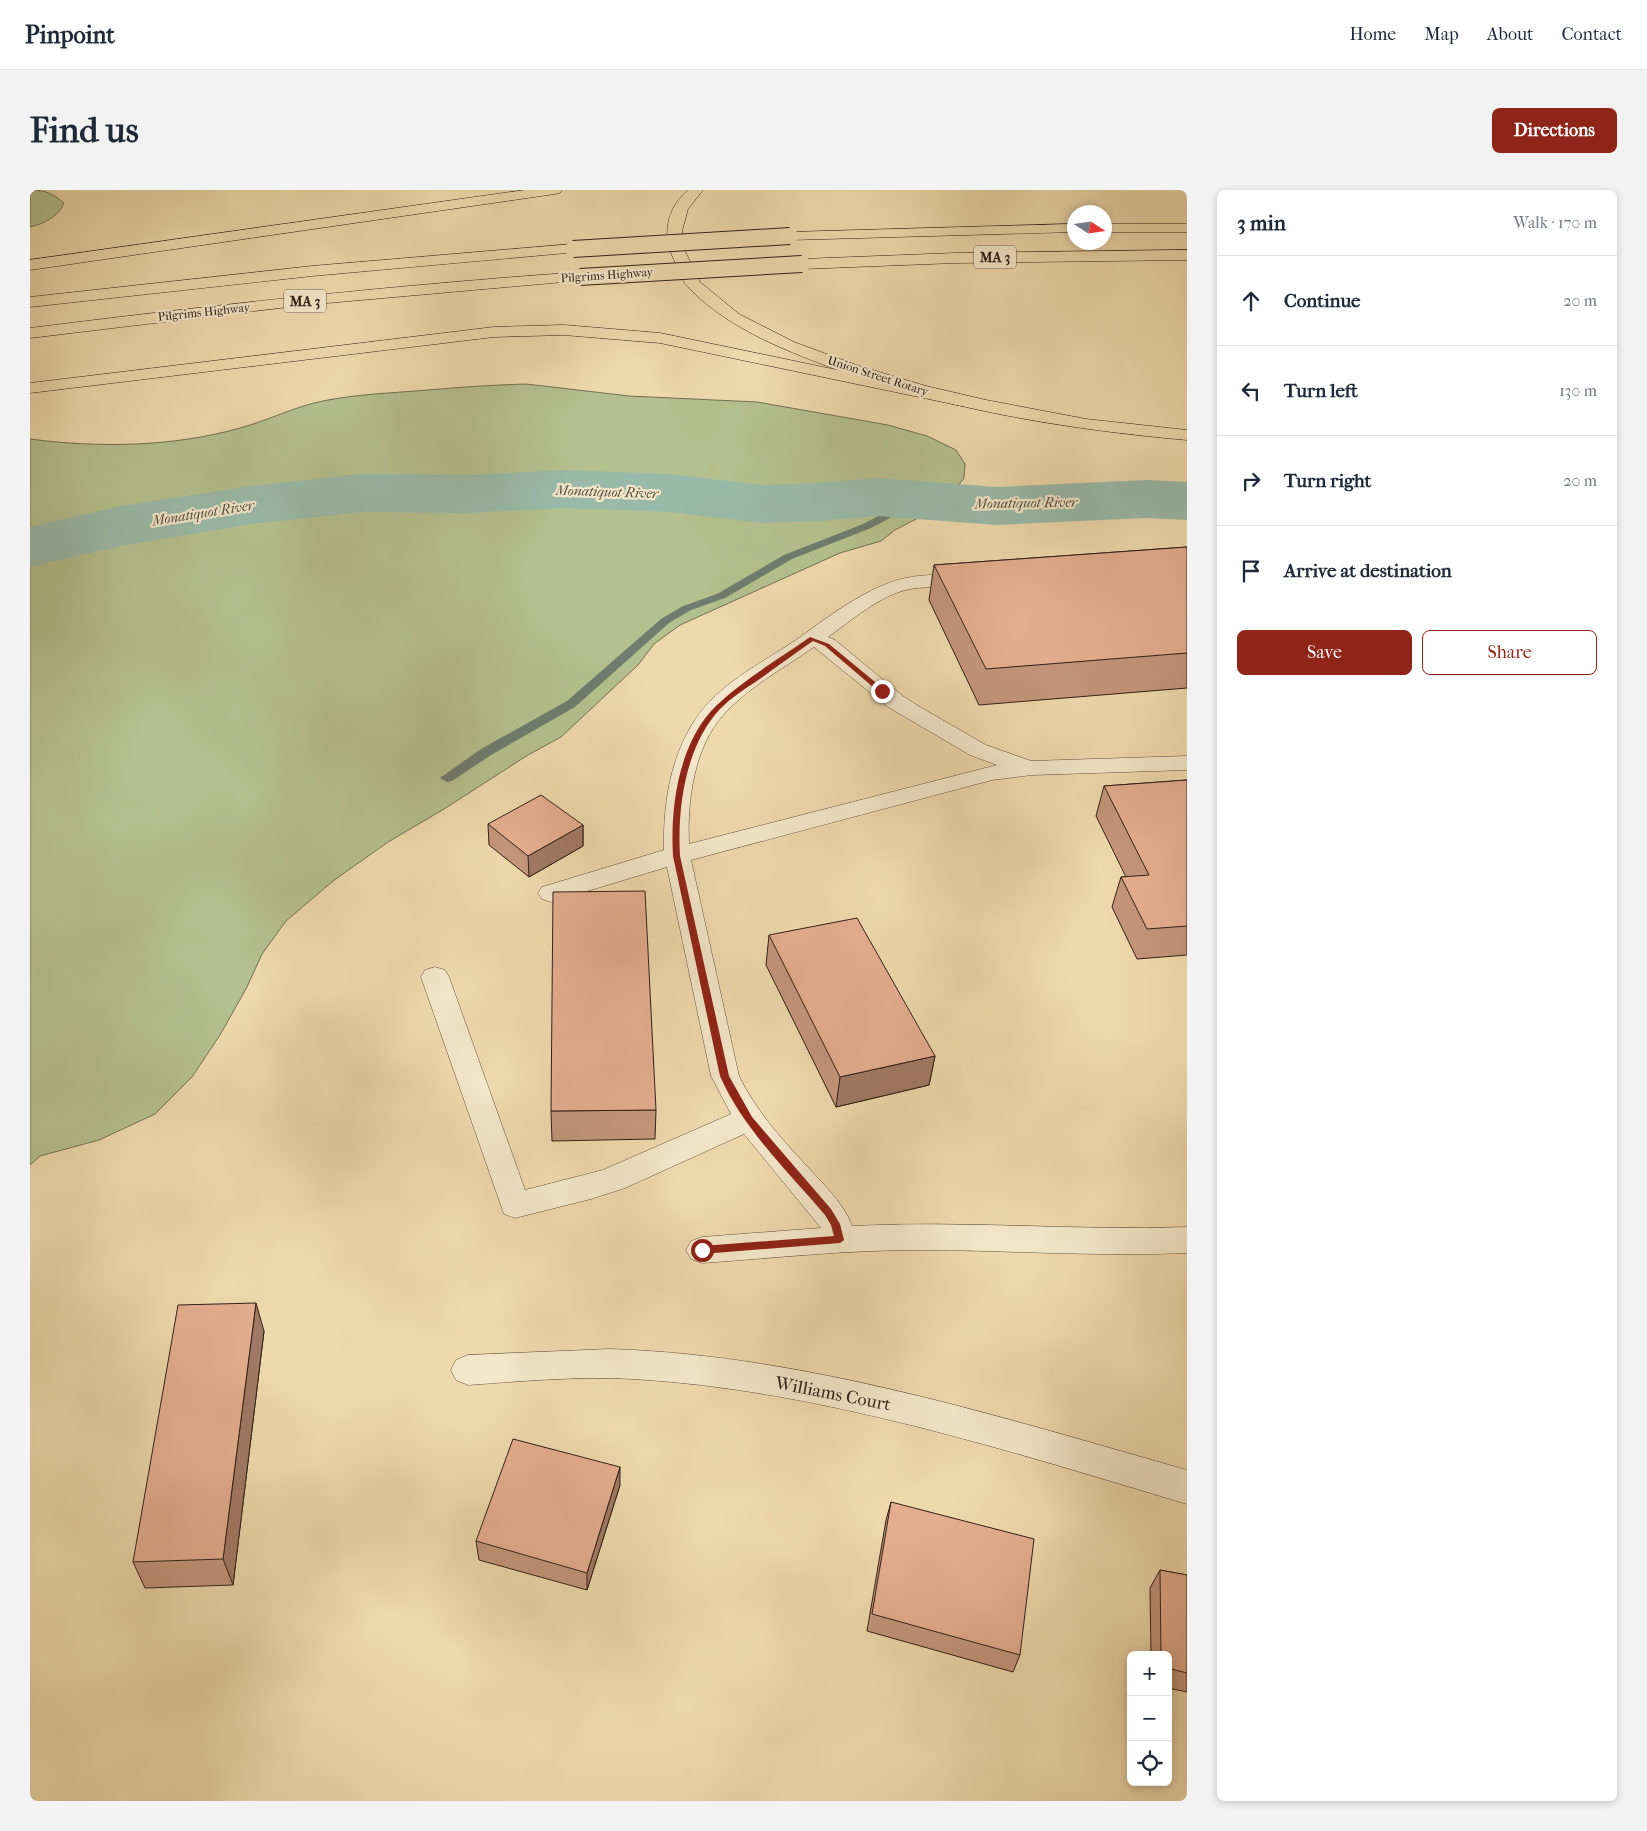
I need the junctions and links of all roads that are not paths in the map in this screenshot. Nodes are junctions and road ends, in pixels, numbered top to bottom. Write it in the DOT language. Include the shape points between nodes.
graph roads {
  1 [pos="555,190"];
  2 [pos="696,190"];
  3 [pos="1067,228"];
  4 [pos="1112,228"];
  5 [pos="1187,228"];
  6 [pos="1187,255"];
  7 [pos="30,265"];
  8 [pos="30,302"];
  9 [pos="30,333"];
  10 [pos="30,388"];
  11 [pos="962,401"];
  12 [pos="1087,425"];
  13 [pos="1187,435"];
  14 [pos="1187,442"];
  15 [pos="986,579"];
  16 [pos="812,638"];
  17 [pos="1187,763"];
  18 [pos="1032,768"];
  19 [pos="677,856"];
  20 [pos="551,893"];
  21 [pos="435,977"];
  22 [pos="749,1119"];
  23 [pos="840,1240"];
  24 [pos="1187,1240"];
  25 [pos="702,1250"];
  26 [pos="468,1370"];
  27 [pos="1187,1487"];
  1 -- 7 [label="main road"];
  2 -- 11 [label="main road, Union Street Rotary" via="677,216 674,240 682,268 702,294 737,319 808,353 884,380"];
  3 -- 8 [label="main road, Pilgrims Highway / MA 3, bridge" via="790,236 573,249 329,269"];
  4 -- 5 [label="main road"];
  6 -- 9 [label="main road, Pilgrims Highway / MA 3, bridge" via="955,258 580,277 330,298"];
  10 -- 11 [label="main road" via="494,332 564,330 685,342"];
  11 -- 12 [label="main road, Union Street Rotary"];
  12 -- 13 [label="main road, Union Street Rotary"];
  12 -- 14 [label="main road"];
  15 -- 16 [label="street" via="917,583 894,588"];
  16 -- 18 [label="street" via="827,645 912,712 978,750"];
  16 -- 19 [label="street" via="731,696 700,730 677,801"];
  17 -- 18 [label="street"];
  18 -- 19 [label="street" via="992,773"];
  19 -- 20 [label="street"];
  19 -- 22 [label="street" via="725,1076"];
  21 -- 22 [label="street" via="514,1205 614,1178"];
  22 -- 23 [label="street" via="828,1212 836,1224"];
  23 -- 24 [label="street" via="917,1237 1118,1242"];
  23 -- 25 [label="street"];
  26 -- 27 [label="street, Williams Court" via="574,1364 648,1366 814,1389 970,1424"];
}
